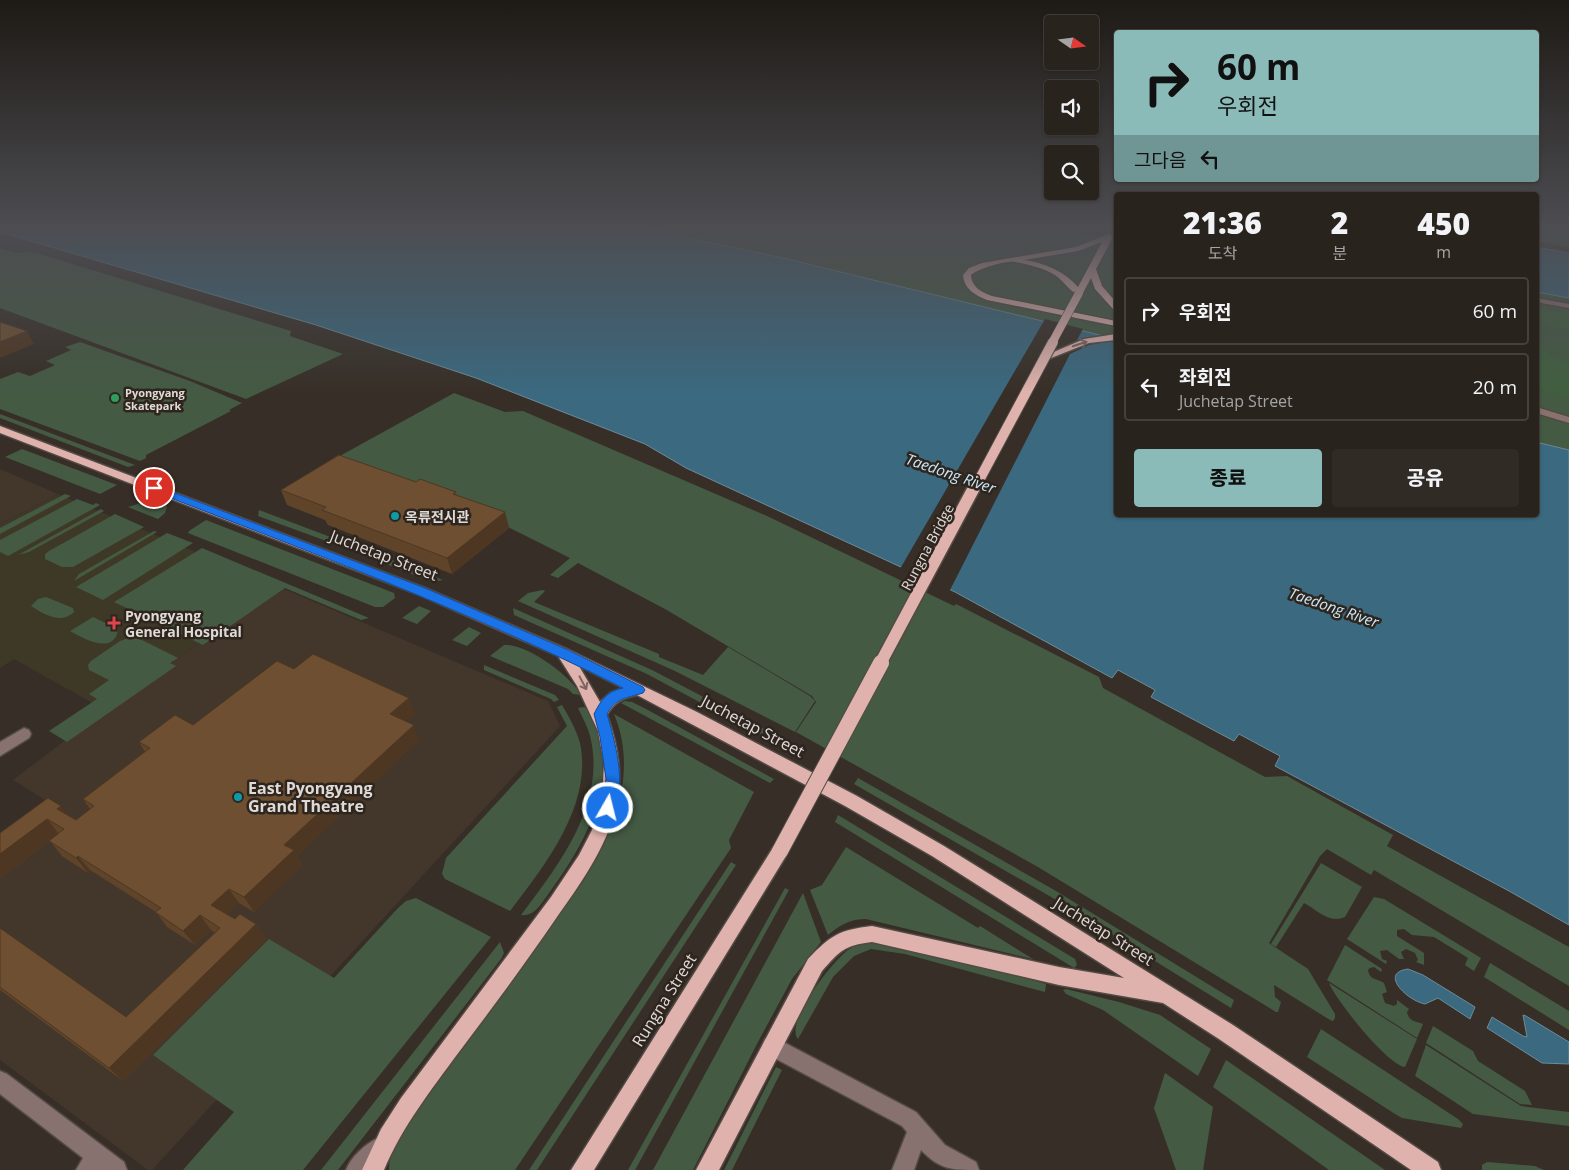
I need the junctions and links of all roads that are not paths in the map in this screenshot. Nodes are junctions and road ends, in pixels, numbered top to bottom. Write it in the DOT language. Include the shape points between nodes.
graph roads {
  1 [pos="969,284"];
  2 [pos="1071,284"];
  3 [pos="1084,284"];
  4 [pos="1097,284"];
  5 [pos="1079,293"];
  6 [pos="1539,301"];
  7 [pos="1114,305"];
  8 [pos="1569,306"];
  9 [pos="1114,324"];
  10 [pos="1114,336"];
  11 [pos="1046,357"];
  12 [pos="1539,410"];
  13 [pos="1539,411"];
  14 [pos="1569,413"];
  15 [pos="1569,420"];
  16 [pos="0,428"];
  17 [pos="564,653"];
  18 [pos="638,690"];
  19 [pos="600,714"];
  20 [pos="24,734"];
  21 [pos="0,750"];
  22 [pos="780,851"];
  23 [pos="1168,995"];
  24 [pos="772,1046"];
  25 [pos="0,1081"];
  26 [pos="918,1130"];
  27 [pos="383,1143"];
  28 [pos="101,1166"];
  29 [pos="357,1170"];
  30 [pos="373,1170"];
  31 [pos="582,1170"];
  32 [pos="708,1170"];
  33 [pos="903,1170"];
  34 [pos="968,1170"];
  35 [pos="1430,1170"];
  1 -- 9 [label="main road" via="990,298"];
  2 -- 5 [label="main road"];
  3 -- 5 [label="main road, Rungna Bridge"];
  4 -- 7 [label="main road"];
  5 -- 11 [label="main road, Rungna Bridge, bridge"];
  6 -- 8 [label="street"];
  11 -- 10 [label="main road, one-way"];
  11 -- 22 [label="main road, Rungna Bridge, bridge"];
  12 -- 14 [label="street"];
  13 -- 15 [label="street"];
  16 -- 17 [label="main road, Juchetap Street" via="421,591"];
  17 -- 18 [label="main road, Juchetap Street"];
  17 -- 19 [label="main road, one-way"];
  18 -- 19 [label="main road" via="613,697"];
  18 -- 23 [label="main road, Juchetap Street" via="851,801"];
  19 -- 27 [label="main road" via="613,779 600,833 530,942 412,1098"];
  20 -- 21 [label="street"];
  22 -- 31 [label="main road, Rungna Street"];
  23 -- 24 [label="main road" via="1059,976 872,934 849,937 832,947 816,965"];
  23 -- 35 [label="main road, Juchetap Street"];
  24 -- 26 [label="street" via="909,1119"];
  24 -- 32 [label="main road"];
  25 -- 28 [label="street"];
  26 -- 33 [label="street"];
  26 -- 34 [label="street" via="937,1153"];
  27 -- 29 [label="street"];
  27 -- 30 [label="main road"];
}
